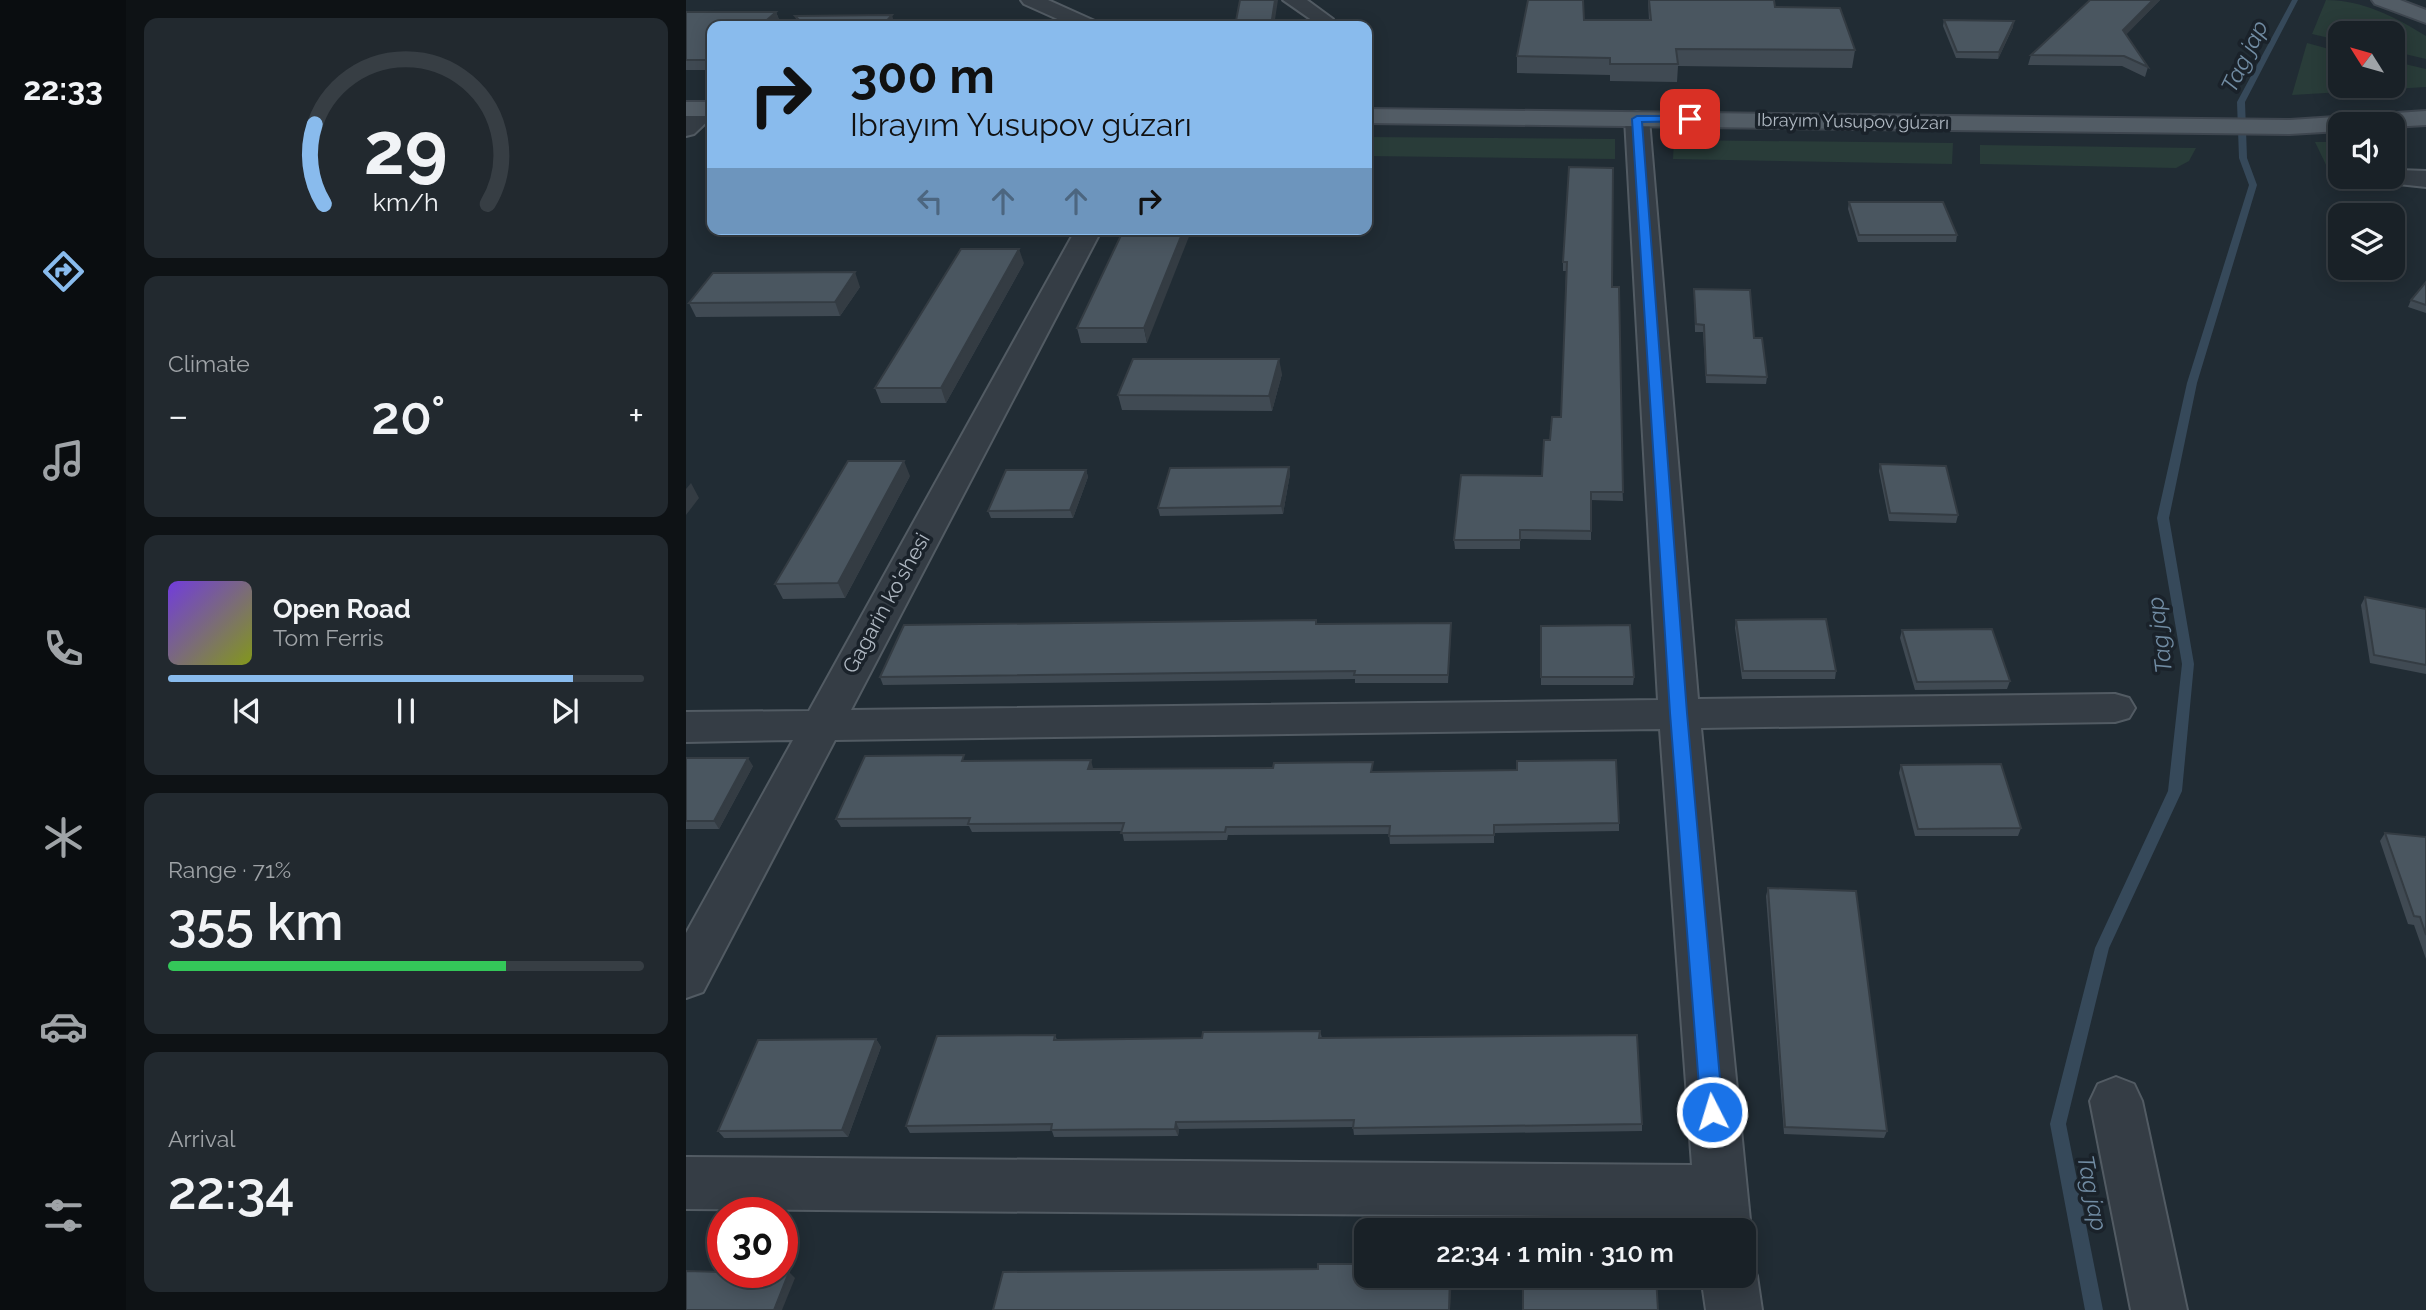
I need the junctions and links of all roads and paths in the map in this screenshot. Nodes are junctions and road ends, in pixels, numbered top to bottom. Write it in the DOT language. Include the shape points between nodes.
graph roads {
  1 [pos="1031,0"];
  2 [pos="1293,0"];
  3 [pos="2382,0"];
  4 [pos="2409,0"];
  5 [pos="2426,6"];
  6 [pos="2426,17"];
  7 [pos="1323,19"];
  8 [pos="1079,21"];
  9 [pos="702,109"];
  10 [pos="1372,116"];
  11 [pos="2426,118"];
  12 [pos="1637,119"];
  13 [pos="686,129"];
  14 [pos="2405,178"];
  15 [pos="2426,179"];
  16 [pos="1087,235"];
  17 [pos="2115,708"];
  18 [pos="1679,713"];
  19 [pos="819,726"];
  20 [pos="686,727"];
  21 [pos="686,978"];
  22 [pos="2116,1101"];
  23 [pos="686,1183"];
  24 [pos="1721,1211"];
  25 [pos="1731,1288"];
  26 [pos="1734,1310"];
  27 [pos="2159,1310"];
  1 -- 8 [label="street"];
  2 -- 7 [label="street"];
  3 -- 6 [label="main road"];
  4 -- 5 [label="main road"];
  9 -- 13 [label="street"];
  10 -- 12 [label="main road, Ibrayım Yusupov gúzarı"];
  11 -- 12 [label="main road, Ibrayım Yusupov gúzarı" via="2290,127"];
  12 -- 18 [label="street"];
  14 -- 15 [label="street"];
  16 -- 19 [label="street, Gagarin ko'shesi"];
  17 -- 18 [label="street"];
  18 -- 19 [label="street"];
  18 -- 24 [label="street"];
  19 -- 20 [label="street"];
  19 -- 21 [label="street, Gagarin ko'shesi"];
  22 -- 27 [label="street"];
  23 -- 24 [label="street"];
  25 -- 26 [label="street"];
}
